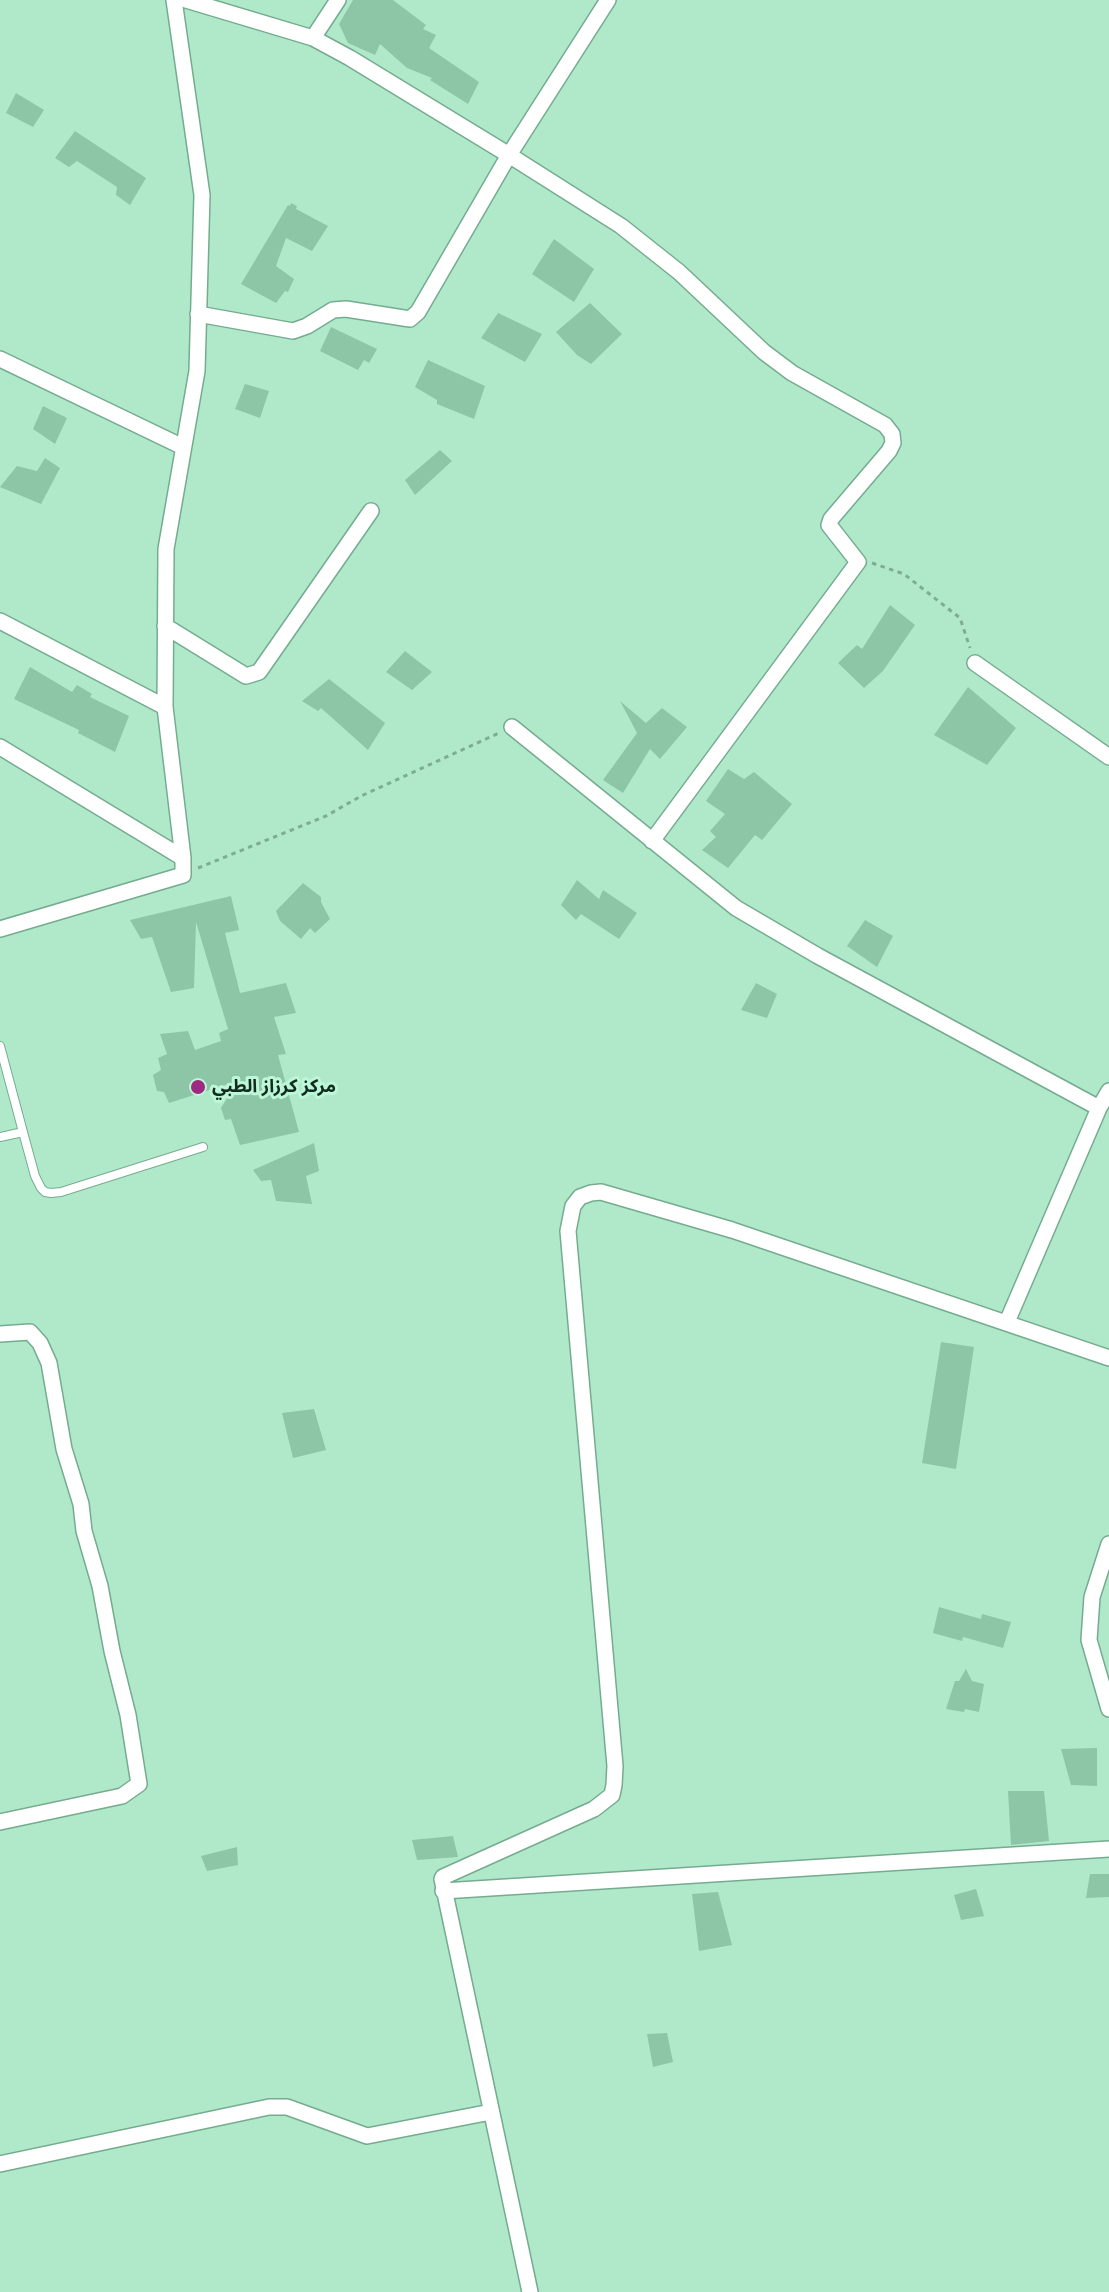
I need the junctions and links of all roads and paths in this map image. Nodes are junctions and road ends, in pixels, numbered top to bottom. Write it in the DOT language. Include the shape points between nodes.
graph roads {
  1 [pos="174,0"];
  2 [pos="186,0"];
  3 [pos="338,0"];
  4 [pos="608,0"];
  5 [pos="313,38"];
  6 [pos="509,155"];
  7 [pos="198,314"];
  8 [pos="0,359"];
  9 [pos="183,447"];
  10 [pos="371,511"];
  11 [pos="858,562"];
  12 [pos="0,621"];
  13 [pos="165,626"];
  14 [pos="975,663"];
  15 [pos="165,707"];
  16 [pos="512,727"];
  17 [pos="0,747"];
  18 [pos="1109,757"];
  19 [pos="652,840"];
  20 [pos="183,858"];
  21 [pos="183,874"];
  22 [pos="0,929"];
  23 [pos="0,1046"];
  24 [pos="1109,1091"];
  25 [pos="1099,1108"];
  26 [pos="23,1132"];
  27 [pos="0,1137"];
  28 [pos="203,1147"];
  29 [pos="1007,1322"];
  30 [pos="0,1334"];
  31 [pos="1109,1358"];
  32 [pos="1109,1544"];
  33 [pos="1109,1709"];
  34 [pos="0,1822"];
  35 [pos="1109,1850"];
  36 [pos="443,1891"];
  37 [pos="492,2112"];
  38 [pos="0,2164"];
  39 [pos="530,2292"];
  1 -- 7 [label="street" via="201,195"];
  2 -- 5 [label="street"];
  3 -- 5 [label="street"];
  4 -- 6 [label="street"];
  5 -- 6 [label="street"];
  6 -- 7 [label="street" via="418,312 410,319 333,310 293,330"];
  6 -- 11 [label="street" via="621,226 679,272 792,374 885,425 892,434 890,451 829,525"];
  7 -- 9 [label="street" via="197,371"];
  8 -- 9 [label="street"];
  9 -- 13 [label="street" via="166,549"];
  10 -- 13 [label="street" via="259,672 246,676"];
  11 -- 14 [label="path" via="877,563 904,574 960,618"];
  11 -- 19 [label="street"];
  12 -- 15 [label="street"];
  13 -- 15 [label="street"];
  14 -- 18 [label="street"];
  15 -- 20 [label="street"];
  16 -- 19 [label="street"];
  16 -- 21 [label="path" via="326,816"];
  17 -- 20 [label="street"];
  19 -- 25 [label="street" via="736,908"];
  20 -- 21 [label="street"];
  21 -- 22 [label="street"];
  23 -- 26 [label="lane"];
  24 -- 25 [label="street"];
  25 -- 29 [label="street"];
  26 -- 27 [label="lane"];
  26 -- 28 [label="lane" via="41,1188 51,1193"];
  29 -- 31 [label="street"];
  29 -- 36 [label="street" via="732,1230 601,1192 580,1197 573,1206 568,1231 614,1785 612,1795 594,1809 443,1877"];
  30 -- 34 [label="street" via="30,1332 49,1363 64,1449 81,1504 84,1531 129,1714 139,1784 122,1796"];
  32 -- 33 [label="street" via="1092,1597 1089,1640"];
  35 -- 36 [label="street"];
  36 -- 37 [label="street"];
  37 -- 38 [label="street" via="367,2136 287,2108 269,2107"];
  37 -- 39 [label="street"];
}
